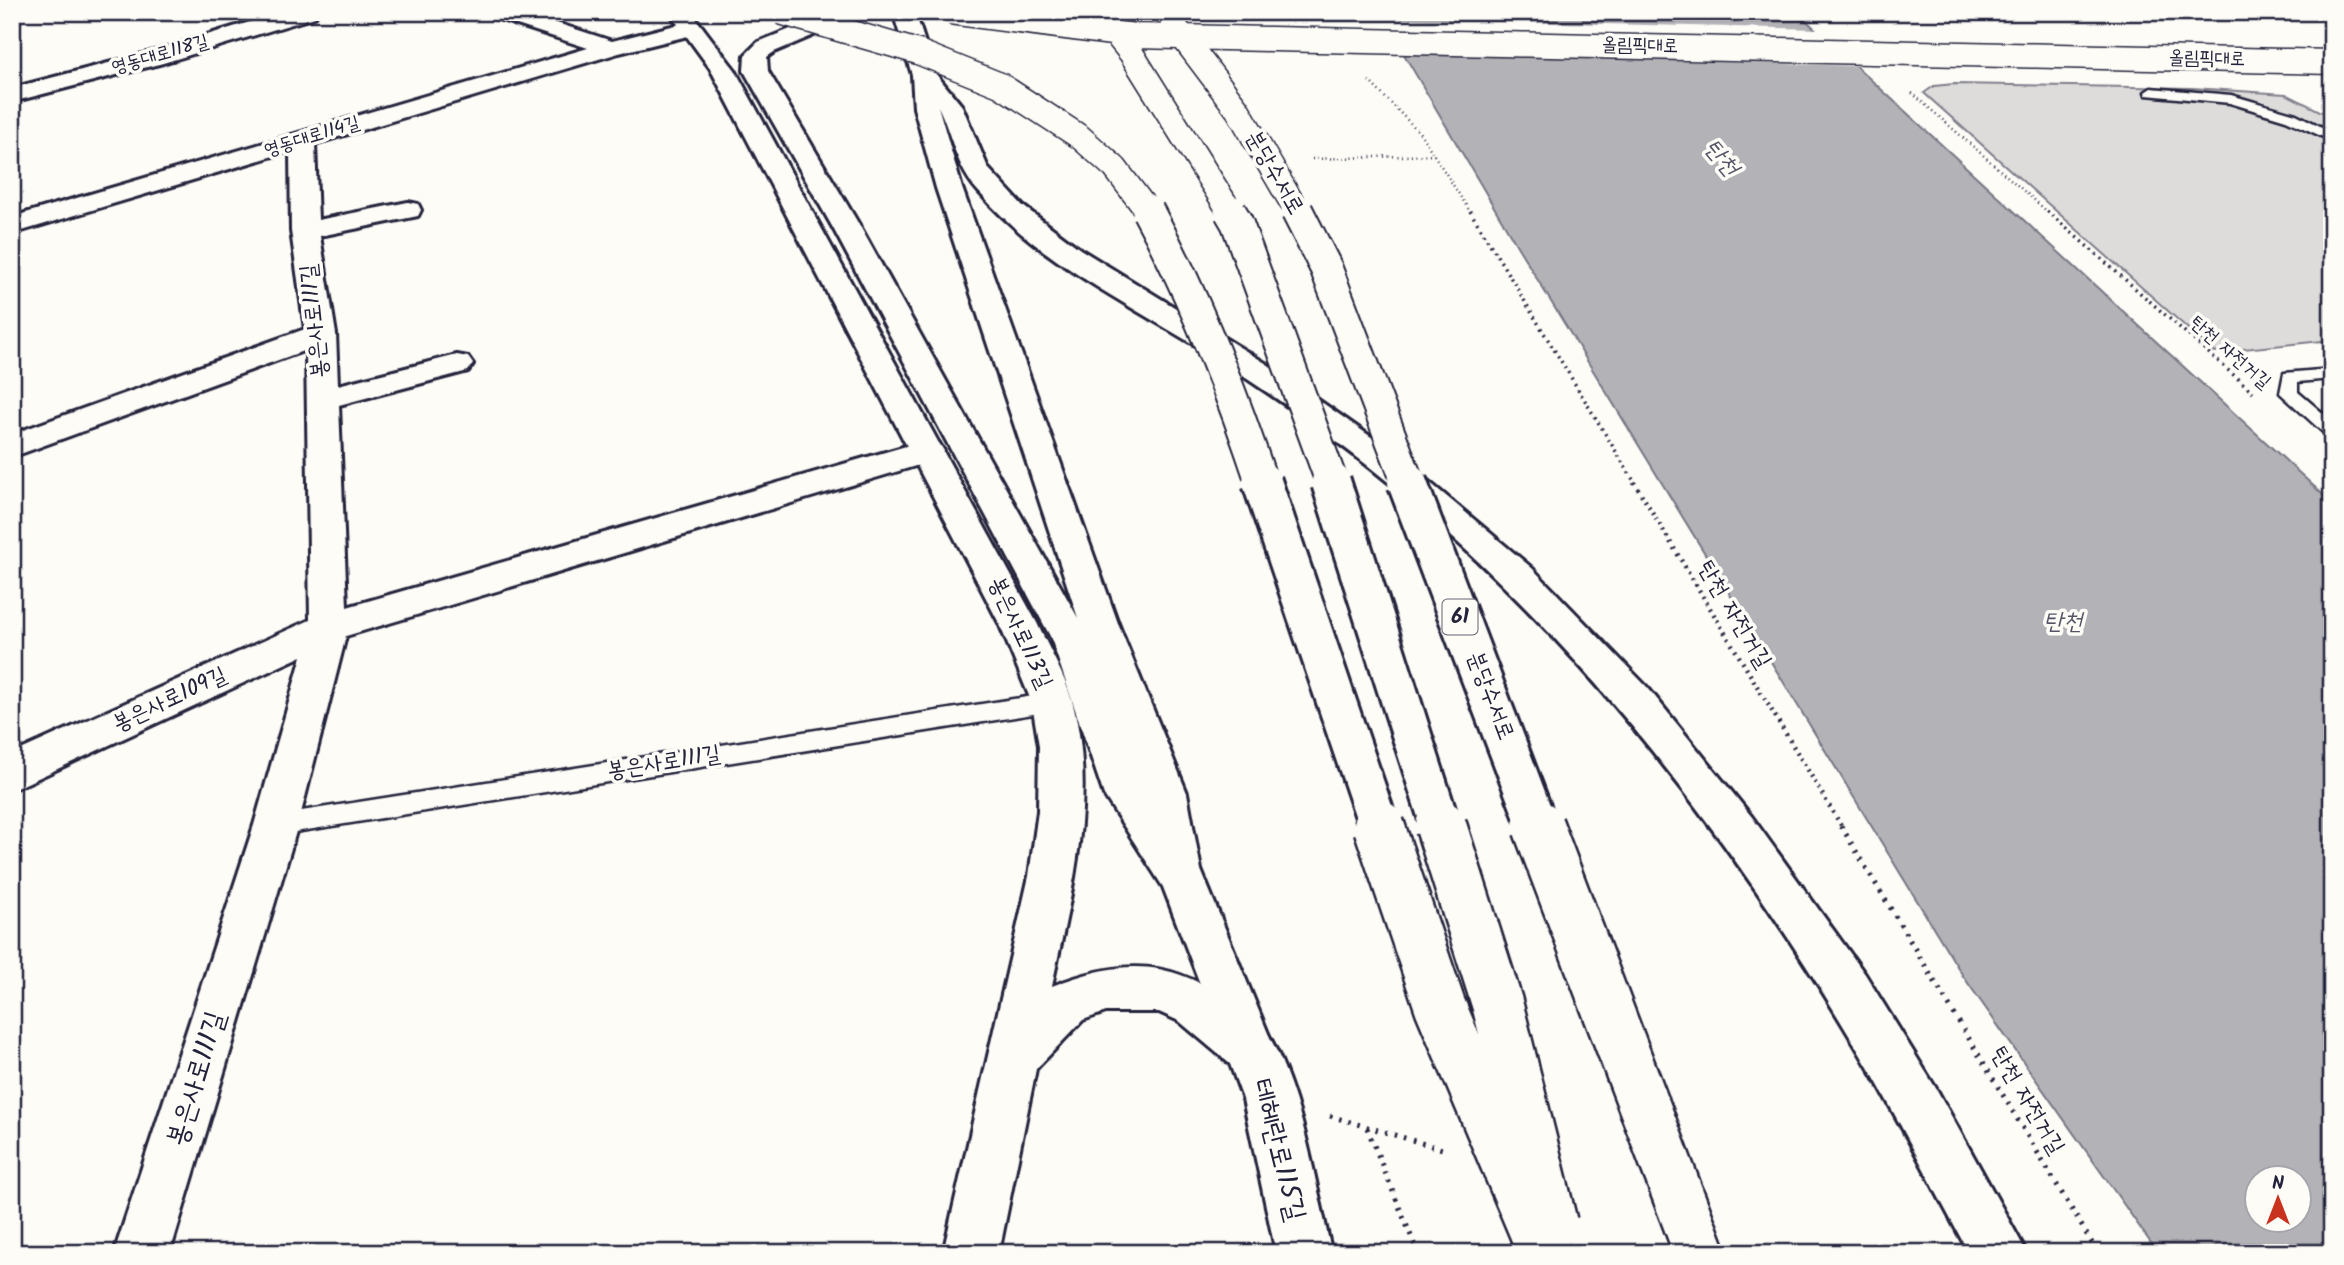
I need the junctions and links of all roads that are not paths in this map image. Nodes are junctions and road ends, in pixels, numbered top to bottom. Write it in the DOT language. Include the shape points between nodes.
graph roads {
  1 [pos="307,12"];
  2 [pos="500,12"];
  3 [pos="780,12"];
  4 [pos="1098,12"];
  5 [pos="686,20"];
  6 [pos="931,21"];
  7 [pos="1149,24"];
  8 [pos="611,48"];
  9 [pos="2332,62"];
  10 [pos="924,75"];
  11 [pos="2151,92"];
  12 [pos="12,95"];
  13 [pos="2332,137"];
  14 [pos="302,140"];
  15 [pos="408,210"];
  16 [pos="12,226"];
  17 [pos="305,231"];
  18 [pos="321,334"];
  19 [pos="457,363"];
  20 [pos="2332,374"];
  21 [pos="323,399"];
  22 [pos="2332,430"];
  23 [pos="12,446"];
  24 [pos="927,451"];
  25 [pos="329,627"];
  26 [pos="1052,702"];
  27 [pos="12,774"];
  28 [pos="276,825"];
  29 [pos="1182,878"];
  30 [pos="1250,1048"];
  31 [pos="1013,1057"];
  32 [pos="142,1253"];
  33 [pos="971,1253"];
  34 [pos="1304,1253"];
  35 [pos="1544,1253"];
  36 [pos="1559,1253"];
  37 [pos="1700,1253"];
  38 [pos="1999,1253"];
  1 -- 12 [label="main road, 영동대로118길"];
  2 -- 8 [label="main road"];
  3 -- 35 [label="main road, bridge" via="918,52 1000,85 1080,137 1115,168 1147,209 1176,263 1234,400 1440,1006"];
  4 -- 36 [label="main road, bridge" via="1131,53 1237,223 1320,447 1497,1003"];
  5 -- 8 [label="main road, 영동대로114길"];
  5 -- 24 [label="main road, 봉은사로113길" via="723,70"];
  6 -- 7 [label="main road, 올림픽대로, bridge"];
  6 -- 10 [label="main road"];
  6 -- 29 [label="main road, 올림픽대로, bridge" via="818,25 765,47 756,54 756,71 847,228 1070,638 1125,795"];
  7 -- 9 [label="main road, 올림픽대로, bridge"];
  7 -- 37 [label="main road, 분당수서로 / 61, bridge" via="1223,89 1326,268"];
  8 -- 14 [label="main road, 영동대로114길"];
  10 -- 29 [label="main road" via="926,108 948,188 1100,626 1167,793"];
  10 -- 38 [label="main road, bridge" via="950,106 972,166 986,185 1049,239 1268,377 1361,443 1555,610 1640,704 1802,922 1890,1058"];
  11 -- 13 [label="lane" via="2231,99 2291,117"];
  14 -- 16 [label="main road, 영동대로114길"];
  14 -- 17 [label="main road, 봉은사로111길"];
  15 -- 17 [label="main road"];
  17 -- 18 [label="main road, 봉은사로111길"];
  18 -- 21 [label="main road, 봉은사로111길"];
  18 -- 23 [label="main road"];
  19 -- 21 [label="main road"];
  20 -- 22 [label="lane" via="2290,377 2289,393"];
  21 -- 25 [label="main road, 봉은사로111길"];
  24 -- 25 [label="main road"];
  24 -- 26 [label="main road, 봉은사로113길" via="1018,623"];
  25 -- 27 [label="main road, 봉은사로109길"];
  25 -- 28 [label="main road, 봉은사로111길"];
  26 -- 28 [label="lane, 봉은사로111길"];
  26 -- 31 [label="main road, 봉은사로113길" via="1062,756 1061,814 1038,952"];
  28 -- 32 [label="main road, 봉은사로111길"];
  29 -- 30 [label="main road, 테헤란로115길"];
  30 -- 31 [label="main road" via="1196,1005 1160,990 1106,990 1067,1003"];
  30 -- 34 [label="main road, 테헤란로115길" via="1269,1099"];
  31 -- 33 [label="main road, 봉은사로113길"];
}
